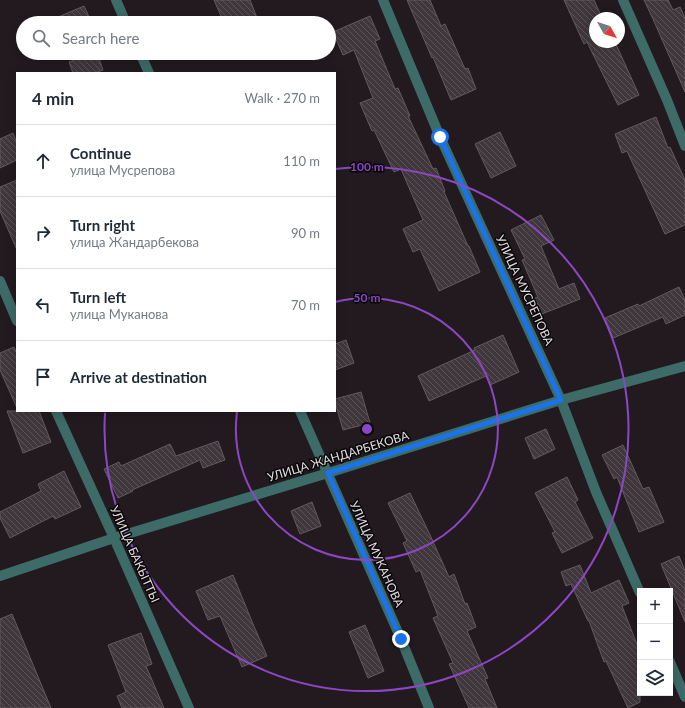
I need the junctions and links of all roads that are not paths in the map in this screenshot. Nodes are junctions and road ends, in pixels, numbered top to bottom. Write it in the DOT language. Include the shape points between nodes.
graph roads {
  1 [pos="116,0"];
  2 [pos="383,0"];
  3 [pos="623,0"];
  4 [pos="123,16"];
  5 [pos="143,60"];
  6 [pos="149,72"];
  7 [pos="685,146"];
  8 [pos="0,281"];
  9 [pos="16,319"];
  10 [pos="685,366"];
  11 [pos="561,400"];
  12 [pos="56,412"];
  13 [pos="300,412"];
  14 [pos="328,473"];
  15 [pos="114,538"];
  16 [pos="0,576"];
  17 [pos="638,588"];
  18 [pos="673,669"];
  19 [pos="685,697"];
  20 [pos="189,708"];
  21 [pos="429,708"];
  1 -- 4 [label="street"];
  2 -- 11 [label="street, УЛИЦА МУСРЕПОВА" via="440,137"];
  3 -- 7 [label="street"];
  5 -- 6 [label="street"];
  8 -- 9 [label="street"];
  10 -- 11 [label="street, УЛИЦА ЖАНДАРБЕКОВА"];
  11 -- 14 [label="street, УЛИЦА ЖАНДАРБЕКОВА"];
  11 -- 17 [label="street, УЛИЦА МУСРЕПОВА" via="596,492"];
  12 -- 15 [label="street, УЛИЦА БАКЫТТЫ"];
  13 -- 14 [label="street, УЛИЦА МУКАНОВА"];
  14 -- 15 [label="street, УЛИЦА ЖАНДАРБЕКОВА"];
  14 -- 21 [label="street, УЛИЦА МУКАНОВА"];
  15 -- 16 [label="street, УЛИЦА ЖАНДАРБЕКОВА"];
  15 -- 20 [label="street, УЛИЦА БАКЫТТЫ"];
  18 -- 19 [label="street"];
}
